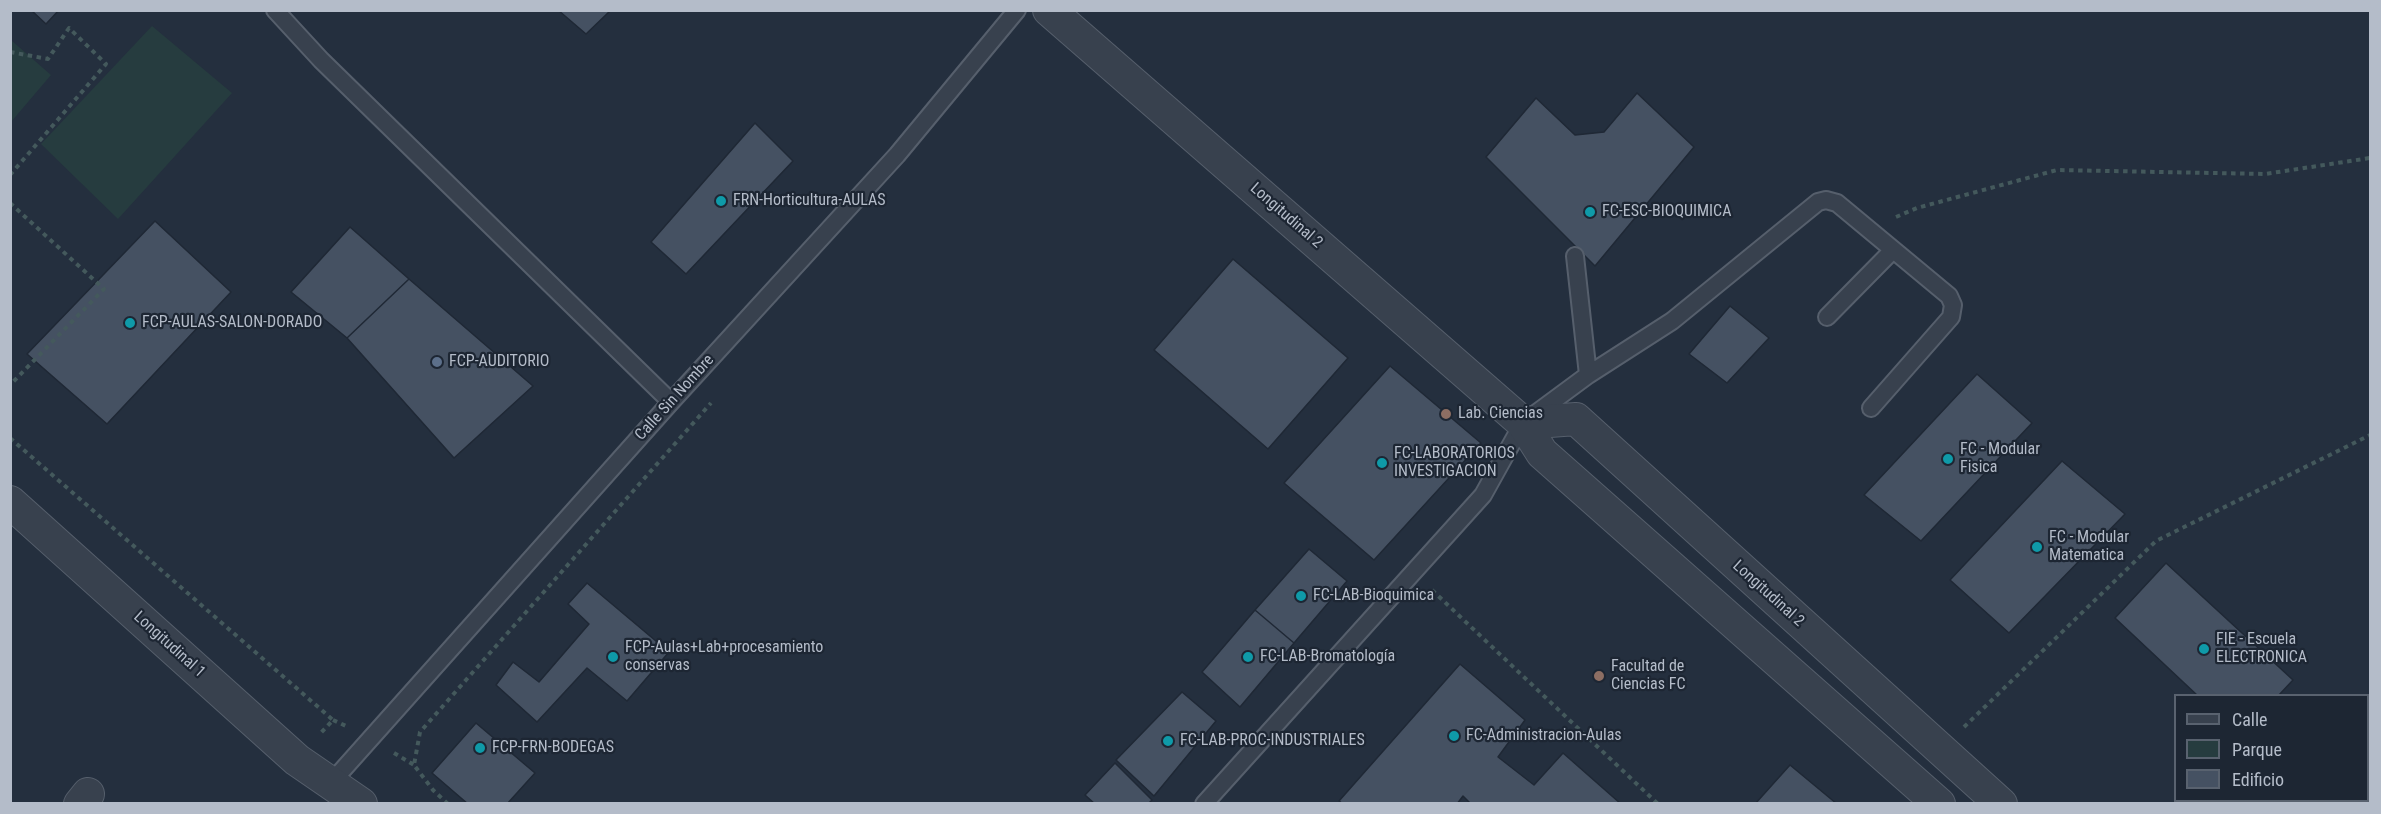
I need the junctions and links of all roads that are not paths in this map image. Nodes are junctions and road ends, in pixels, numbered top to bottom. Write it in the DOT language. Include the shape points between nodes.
graph roads {
  1 [pos="275,10"];
  2 [pos="1017,10"];
  3 [pos="1049,10"];
  4 [pos="1893,250"];
  5 [pos="1575,256"];
  6 [pos="1827,317"];
  7 [pos="1588,375"];
  8 [pos="671,402"];
  9 [pos="1870,408"];
  10 [pos="1523,423"];
  11 [pos="10,502"];
  12 [pos="339,794"];
  13 [pos="361,804"];
  14 [pos="1204,804"];
  15 [pos="1939,804"];
  16 [pos="2001,804"];
  1 -- 8 [label="lane" via="321,60"];
  2 -- 8 [label="lane, Calle Sin Nombre" via="897,155"];
  3 -- 10 [label="street, Longitudinal 2"];
  4 -- 6 [label="lane"];
  4 -- 7 [label="lane" via="1837,203 1818,202 1672,321"];
  4 -- 9 [label="lane" via="1948,296 1953,305 1951,317"];
  5 -- 7 [label="lane"];
  7 -- 10 [label="lane"];
  8 -- 12 [label="lane, Calle Sin Nombre"];
  10 -- 14 [label="lane" via="1483,495"];
  10 -- 15 [label="street, Longitudinal 2" via="1542,453"];
  10 -- 16 [label="street, Longitudinal 2" via="1576,419"];
  11 -- 12 [label="street, Longitudinal 1"];
  12 -- 13 [label="street, Longitudinal 1"];
}
